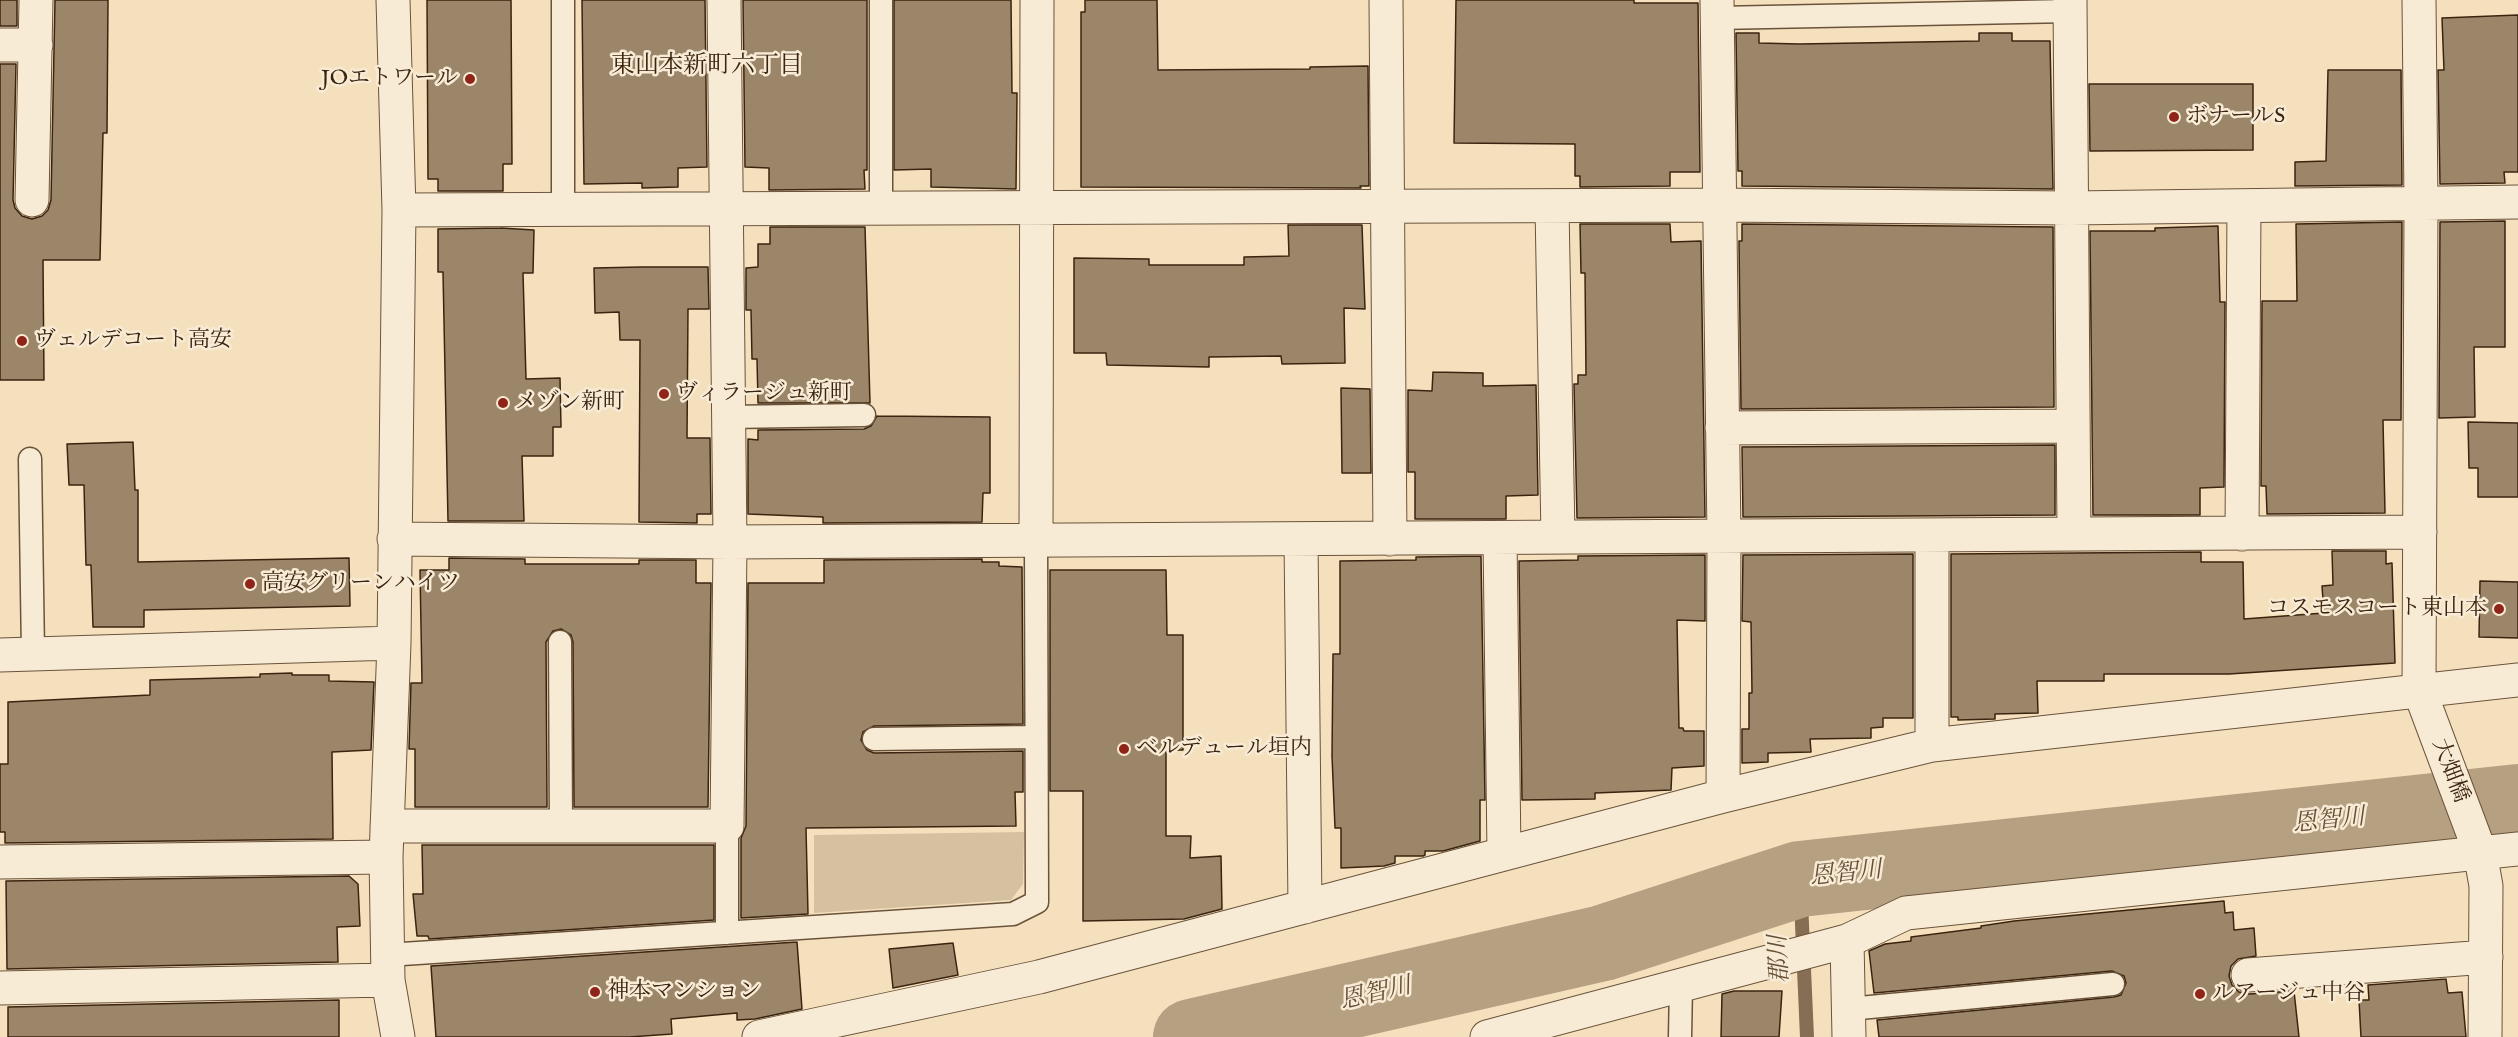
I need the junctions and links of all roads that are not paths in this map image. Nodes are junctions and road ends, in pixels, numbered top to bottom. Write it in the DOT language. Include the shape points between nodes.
graph roads {
  1 [pos="36,0"];
  2 [pos="393,0"];
  3 [pos="563,0"];
  4 [pos="724,0"];
  5 [pos="881,0"];
  6 [pos="1037,0"];
  7 [pos="1386,0"];
  8 [pos="2419,0"];
  9 [pos="2070,6"];
  10 [pos="1717,9"];
  11 [pos="0,45"];
  12 [pos="36,45"];
  13 [pos="32,200"];
  14 [pos="2518,202"];
  15 [pos="2421,204"];
  16 [pos="1718,205"];
  17 [pos="1386,206"];
  18 [pos="2244,206"];
  19 [pos="726,207"];
  20 [pos="1552,207"];
  21 [pos="563,208"];
  22 [pos="881,208"];
  23 [pos="1038,208"];
  24 [pos="2071,208"];
  25 [pos="399,210"];
  26 [pos="864,415"];
  27 [pos="728,417"];
  28 [pos="2073,426"];
  29 [pos="1722,428"];
  30 [pos="30,459"];
  31 [pos="2420,532"];
  32 [pos="2074,534"];
  33 [pos="2242,534"];
  34 [pos="1932,535"];
  35 [pos="1724,536"];
  36 [pos="1557,537"];
  37 [pos="1390,538"];
  38 [pos="1500,538"];
  39 [pos="394,539"];
  40 [pos="1301,539"];
  41 [pos="1036,541"];
  42 [pos="730,542"];
  43 [pos="560,642"];
  44 [pos="394,643"];
  45 [pos="33,654"];
  46 [pos="0,655"];
  47 [pos="2518,680"];
  48 [pos="2419,689"];
  49 [pos="1036,737"];
  50 [pos="874,739"];
  51 [pos="1932,745"];
  52 [pos="1723,796"];
  53 [pos="727,825"];
  54 [pos="561,826"];
  55 [pos="386,842"];
  56 [pos="2518,849"];
  57 [pos="2480,852"];
  58 [pos="1503,854"];
  59 [pos="0,862"];
  60 [pos="1305,907"];
  61 [pos="727,933"];
  62 [pos="1837,943"];
  63 [pos="2486,957"];
  64 [pos="388,967"];
  65 [pos="2248,975"];
  66 [pos="2113,984"];
  67 [pos="1681,985"];
  68 [pos="0,988"];
  69 [pos="1849,1023"];
  70 [pos="398,1037"];
  71 [pos="759,1037"];
  72 [pos="1487,1037"];
  73 [pos="1680,1037"];
  74 [pos="2485,1037"];
  1 -- 12 [label="street"];
  2 -- 25 [label="street"];
  3 -- 21 [label="lane"];
  4 -- 19 [label="street"];
  5 -- 22 [label="lane"];
  6 -- 23 [label="street"];
  7 -- 17 [label="street"];
  8 -- 15 [label="street"];
  9 -- 10 [label="lane"];
  9 -- 24 [label="street"];
  10 -- 16 [label="street"];
  11 -- 12 [label="street"];
  12 -- 13 [label="street"];
  14 -- 15 [label="street"];
  15 -- 18 [label="street"];
  15 -- 31 [label="street"];
  16 -- 20 [label="street"];
  16 -- 24 [label="street"];
  16 -- 29 [label="street"];
  17 -- 20 [label="street"];
  17 -- 23 [label="street"];
  17 -- 37 [label="street"];
  18 -- 24 [label="street"];
  18 -- 33 [label="street"];
  19 -- 21 [label="street"];
  19 -- 22 [label="street"];
  19 -- 27 [label="street"];
  20 -- 36 [label="street"];
  21 -- 25 [label="street"];
  22 -- 23 [label="street"];
  23 -- 41 [label="street"];
  24 -- 28 [label="street"];
  25 -- 39 [label="street"];
  26 -- 27 [label="lane"];
  27 -- 42 [label="street"];
  28 -- 29 [label="street"];
  28 -- 32 [label="street"];
  29 -- 35 [label="street"];
  30 -- 45 [label="lane"];
  31 -- 33 [label="street"];
  31 -- 48 [label="street"];
  32 -- 33 [label="street"];
  32 -- 34 [label="street"];
  34 -- 35 [label="street"];
  34 -- 51 [label="street"];
  35 -- 36 [label="street"];
  35 -- 52 [label="street"];
  36 -- 38 [label="street"];
  37 -- 38 [label="street"];
  37 -- 40 [label="street"];
  38 -- 58 [label="street"];
  39 -- 42 [label="street"];
  39 -- 44 [label="street"];
  40 -- 41 [label="street"];
  40 -- 60 [label="street"];
  41 -- 42 [label="street"];
  41 -- 49 [label="lane"];
  42 -- 53 [label="street"];
  43 -- 54 [label="lane"];
  44 -- 45 [label="street"];
  44 -- 55 [label="street"];
  45 -- 46 [label="street"];
  47 -- 48 [label="street"];
  48 -- 51 [label="street"];
  48 -- 57 [label="street, 大畑橋"];
  49 -- 50 [label="lane"];
  49 -- 61 [label="lane" via="1036,902 1013,914"];
  51 -- 52 [label="street"];
  52 -- 58 [label="street"];
  53 -- 54 [label="street"];
  53 -- 61 [label="lane"];
  54 -- 55 [label="street"];
  55 -- 59 [label="street"];
  55 -- 64 [label="street"];
  56 -- 57 [label="street"];
  57 -- 62 [label="street" via="1906,913"];
  57 -- 63 [label="street, 大畑橋" via="2487,886"];
  58 -- 60 [label="street"];
  60 -- 71 [label="street" via="1039,977"];
  61 -- 64 [label="lane"];
  62 -- 67 [label="street"];
  62 -- 69 [label="street"];
  63 -- 65 [label="street"];
  63 -- 74 [label="street, 大畑橋"];
  64 -- 68 [label="street"];
  64 -- 70 [label="street"];
  66 -- 69 [label="lane"];
  67 -- 72 [label="street"];
  67 -- 73 [label="lane"];
}
